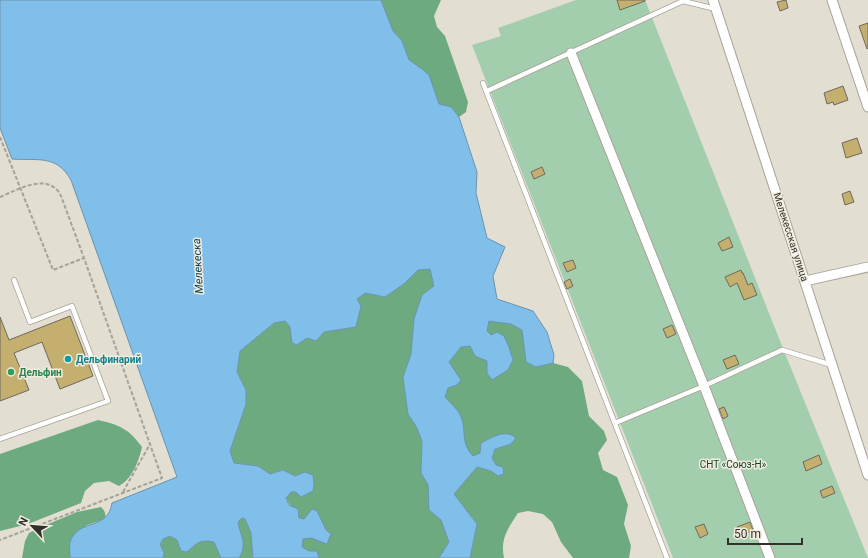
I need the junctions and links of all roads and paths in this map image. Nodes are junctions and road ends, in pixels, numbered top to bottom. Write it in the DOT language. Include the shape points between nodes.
graph roads {
  1 [pos="832,0"];
  2 [pos="715,4"];
  3 [pos="571,53"];
  4 [pos="483,82"];
  5 [pos="487,91"];
  6 [pos="868,107"];
  7 [pos="0,137"];
  8 [pos="22,188"];
  9 [pos="0,197"];
  10 [pos="84,258"];
  11 [pos="868,267"];
  12 [pos="14,280"];
  13 [pos="805,281"];
  14 [pos="833,366"];
  15 [pos="704,386"];
  16 [pos="615,423"];
  17 [pos="0,439"];
  18 [pos="150,444"];
  19 [pos="868,475"];
  20 [pos="122,493"];
  21 [pos="0,540"];
  22 [pos="667,558"];
  23 [pos="770,558"];
  1 -- 6 [label="street"];
  2 -- 3 [label="lane" via="683,1"];
  2 -- 13 [label="street, Мелекесская улица"];
  3 -- 5 [label="lane"];
  3 -- 15 [label="street"];
  4 -- 5 [label="lane"];
  5 -- 16 [label="lane"];
  7 -- 8 [label="path"];
  8 -- 9 [label="path"];
  8 -- 10 [label="path" via="40,184 56,188"];
  8 -- 10 [label="path" via="53,270"];
  10 -- 18 [label="path"];
  11 -- 13 [label="street"];
  12 -- 17 [label="lane" via="30,322 72,306 108,401"];
  13 -- 14 [label="street, Мелекесская улица"];
  14 -- 15 [label="lane" via="782,350"];
  14 -- 19 [label="street, Мелекесская улица"];
  15 -- 16 [label="lane"];
  15 -- 23 [label="street"];
  16 -- 22 [label="lane"];
  18 -- 20 [label="path"];
  18 -- 20 [label="path" via="162,478"];
  20 -- 21 [label="path"];
}
